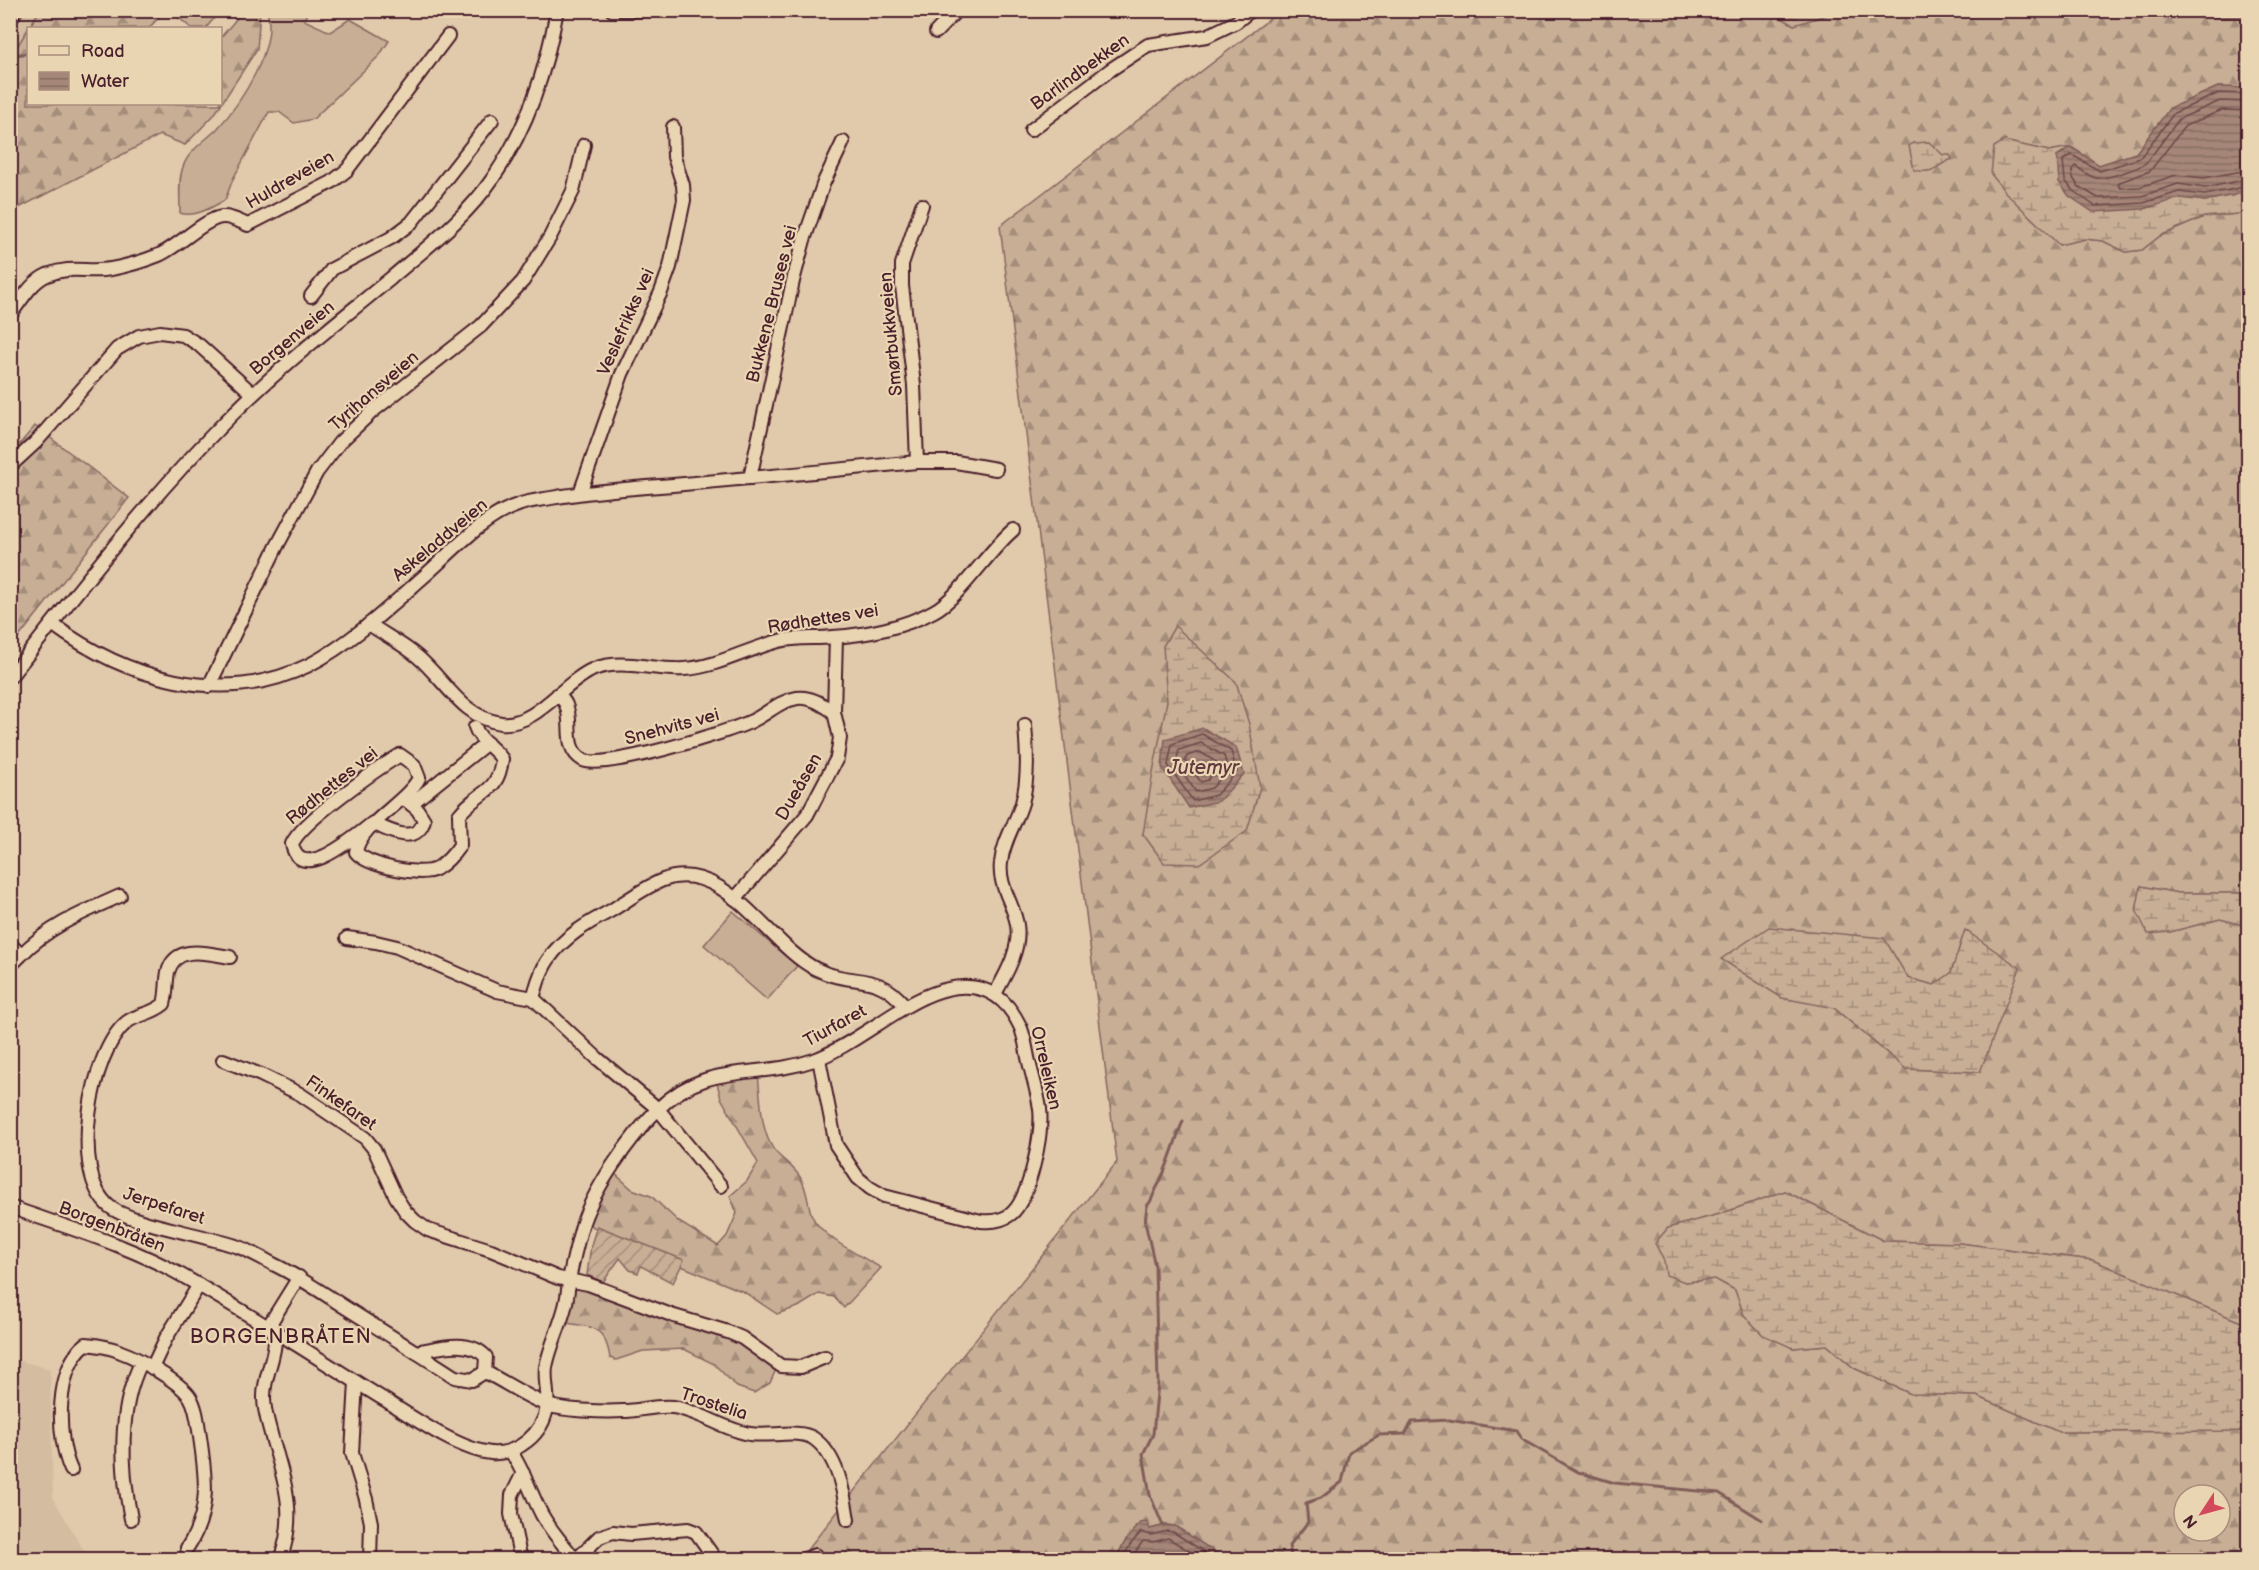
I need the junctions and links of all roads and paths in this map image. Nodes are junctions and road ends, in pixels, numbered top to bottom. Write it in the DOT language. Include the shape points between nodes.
graph roads {
  1 [pos="557,10"];
  2 [pos="612,10"];
  3 [pos="648,10"];
  4 [pos="957,10"];
  5 [pos="1251,10"];
  6 [pos="936,32"];
  7 [pos="448,36"];
  8 [pos="492,120"];
  9 [pos="673,127"];
  10 [pos="1031,130"];
  11 [pos="843,142"];
  12 [pos="584,145"];
  13 [pos="922,205"];
  14 [pos="311,296"];
  15 [pos="10,315"];
  16 [pos="253,394"];
  17 [pos="917,462"];
  18 [pos="10,466"];
  19 [pos="996,469"];
  20 [pos="750,478"];
  21 [pos="580,493"];
  22 [pos="1012,530"];
  23 [pos="52,624"];
  24 [pos="369,624"];
  25 [pos="836,637"];
  26 [pos="10,677"];
  27 [pos="208,686"];
  28 [pos="558,694"];
  29 [pos="834,712"];
  30 [pos="1025,725"];
  31 [pos="475,727"];
  32 [pos="487,742"];
  33 [pos="407,801"];
  34 [pos="373,823"];
  35 [pos="120,896"];
  36 [pos="735,899"];
  37 [pos="347,938"];
  38 [pos="10,944"];
  39 [pos="21,955"];
  40 [pos="230,957"];
  41 [pos="10,966"];
  42 [pos="995,994"];
  43 [pos="533,998"];
  44 [pos="905,1006"];
  45 [pos="819,1059"];
  46 [pos="223,1060"];
  47 [pos="658,1109"];
  48 [pos="721,1186"];
  49 [pos="10,1207"];
  50 [pos="299,1277"];
  51 [pos="569,1280"];
  52 [pos="199,1285"];
  53 [pos="276,1332"];
  54 [pos="416,1352"];
  55 [pos="825,1357"];
  56 [pos="146,1365"];
  57 [pos="485,1372"];
  58 [pos="356,1382"];
  59 [pos="547,1406"];
  60 [pos="511,1452"];
  61 [pos="71,1470"];
  62 [pos="523,1473"];
  63 [pos="131,1519"];
  64 [pos="848,1520"];
  65 [pos="187,1548"];
  66 [pos="815,1555"];
  67 [pos="280,1560"];
  68 [pos="370,1560"];
  69 [pos="521,1560"];
  70 [pos="716,1560"];
  71 [pos="802,1560"];
  1 -- 16 [label="street, Borgenveien" via="546,63 528,116 492,180 457,220"];
  2 -- 3 [label="street"];
  4 -- 6 [label="street"];
  5 -- 10 [label="street, Barlindbekken" via="1207,36 1149,45"];
  7 -- 15 [label="street, Huldreveien" via="348,170 332,182 248,225 221,217 172,248 146,259 111,269 75,268 48,275 34,284"];
  8 -- 14 [label="street" via="411,223 386,242 332,269"];
  9 -- 21 [label="street, Veslefrikks vei" via="674,157 684,200 670,267 622,374"];
  11 -- 20 [label="street, Bukkene Bruses vei" via="804,240"];
  12 -- 27 [label="street, Tyrihansveien" via="573,190 523,281 481,326 373,411 340,442 317,472"];
  13 -- 17 [label="street, Smørbukkveien" via="902,264"];
  16 -- 18 [label="street" via="183,335 160,332 139,336 117,349"];
  16 -- 23 [label="street, Borgenveien" via="178,472"];
  17 -- 19 [label="street, Askeladdveien" via="956,462"];
  17 -- 20 [label="street, Askeladdveien"];
  20 -- 21 [label="street, Askeladdveien"];
  21 -- 24 [label="street, Askeladdveien" via="501,512"];
  22 -- 25 [label="street, Rødhettes vei" via="935,611 872,632"];
  23 -- 26 [label="street, Borgenveien"];
  23 -- 27 [label="street, Askeladdveien" via="92,652 147,675"];
  24 -- 27 [label="street, Askeladdveien" via="306,666 261,681"];
  24 -- 28 [label="street, Rødhettes vei" via="417,657 463,705 480,717 503,723 517,721"];
  25 -- 28 [label="street, Rødhettes vei" via="781,640 713,664 683,669 619,664 594,669"];
  25 -- 29 [label="street, Dueåsen"];
  28 -- 29 [label="street, Snehvits vei" via="566,705 569,740 575,752 593,764 722,734 780,703 798,698 816,700"];
  29 -- 36 [label="street, Dueåsen" via="840,738 832,772 802,822"];
  30 -- 42 [label="street" via="1027,774 1023,800 1000,865 1018,941"];
  31 -- 32 [label="street, Rødhettes vei"];
  32 -- 33 [label="street"];
  32 -- 34 [label="street, Rødhettes vei" via="502,759 500,775 459,815 460,845 438,868 419,873 360,857 357,846"];
  33 -- 34 [label="street, Rødhettes vei"];
  33 -- 34 [label="street" via="424,820 416,833 406,836"];
  33 -- 34 [label="street, Rødhettes vei" via="419,778 414,765 400,755 303,828 294,837 293,851 304,860 324,858"];
  35 -- 39 [label="street" via="67,920 35,940"];
  36 -- 43 [label="street" via="704,879 663,880 579,928 548,959"];
  36 -- 44 [label="street" via="790,952 816,970 876,983 895,993"];
  37 -- 43 [label="street" via="397,947 497,991"];
  38 -- 39 [label="street"];
  39 -- 41 [label="street"];
  40 -- 50 [label="street, Jerpefaret" via="190,951 178,957 168,970 164,1004 128,1021 116,1035 92,1090 88,1111 93,1179 102,1198 119,1213 237,1246"];
  42 -- 44 [label="street, Tiurfaret" via="975,988 940,989"];
  42 -- 45 [label="street, Orreleiken" via="1020,1027 1041,1112 1032,1172 1018,1205 1002,1219 981,1221 884,1196 864,1184 836,1145"];
  43 -- 47 [label="street"];
  44 -- 45 [label="street, Tiurfaret"];
  45 -- 47 [label="street, Tiurfaret" via="789,1067 711,1076 683,1089"];
  46 -- 51 [label="street, Finkefaret" via="300,1094 364,1138 374,1149 405,1211 428,1230"];
  47 -- 48 [label="street"];
  47 -- 51 [label="street, Tiurfaret" via="597,1191 582,1224"];
  49 -- 52 [label="street, Borgenbråten" via="152,1259"];
  50 -- 53 [label="street" via="271,1322"];
  50 -- 54 [label="street, Jerpefaret"];
  51 -- 55 [label="street" via="729,1332 781,1366 801,1367"];
  51 -- 59 [label="street, Tiurfaret" via="568,1298 545,1372"];
  52 -- 53 [label="street, Borgenbråten"];
  52 -- 56 [label="street"];
  53 -- 58 [label="street, Borgenbråten"];
  53 -- 67 [label="street" via="263,1394 290,1513"];
  54 -- 57 [label="street, Jerpefaret" via="454,1377 472,1380"];
  54 -- 57 [label="street" via="473,1347 486,1357"];
  56 -- 61 [label="street" via="122,1352 86,1344 70,1361 61,1422 64,1455"];
  56 -- 63 [label="street" via="130,1388 125,1412 125,1486"];
  56 -- 65 [label="street" via="177,1384 190,1398 197,1420 206,1478 204,1508 197,1533"];
  57 -- 59 [label="street"];
  58 -- 60 [label="street, Borgenbråten" via="430,1428 474,1449"];
  58 -- 68 [label="street" via="352,1453 371,1523"];
  59 -- 60 [label="street" via="535,1434"];
  59 -- 64 [label="street, Trostelia" via="600,1411 675,1407 743,1433 764,1437 795,1433 811,1436 824,1446 831,1460 844,1493"];
  60 -- 62 [label="street"];
  62 -- 69 [label="street" via="512,1495 511,1514"];
  62 -- 70 [label="street" via="543,1517 576,1560 599,1537 613,1532 688,1529 696,1532"];
  66 -- 71 [label="street"];
}
